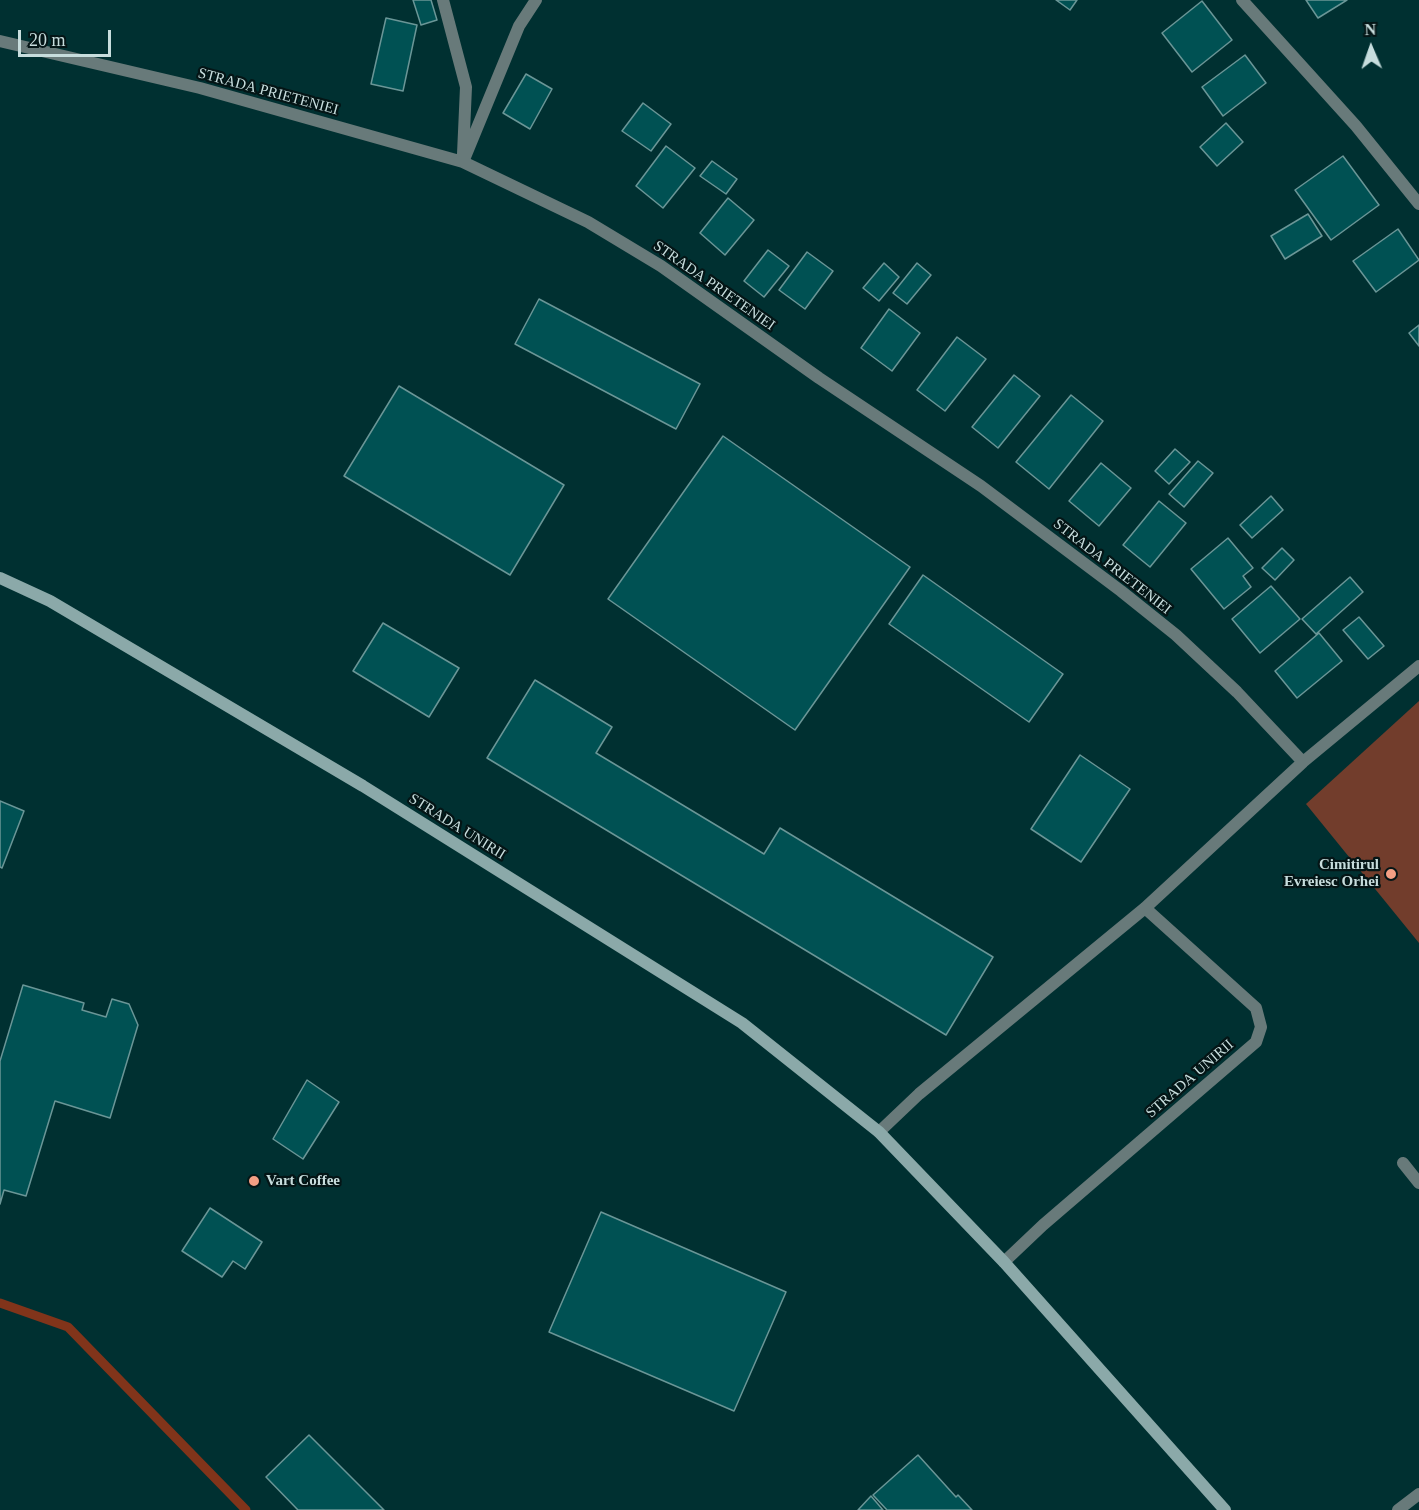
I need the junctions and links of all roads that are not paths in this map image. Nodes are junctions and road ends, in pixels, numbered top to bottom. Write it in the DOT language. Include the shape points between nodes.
graph roads {
  1 [pos="443,0"];
  2 [pos="536,0"];
  3 [pos="1242,0"];
  4 [pos="0,41"];
  5 [pos="463,162"];
  6 [pos="1419,204"];
  7 [pos="0,578"];
  8 [pos="1419,666"];
  9 [pos="1304,762"];
  10 [pos="1145,908"];
  11 [pos="879,1132"];
  12 [pos="1403,1163"];
  13 [pos="1419,1183"];
  14 [pos="1004,1262"];
  15 [pos="1419,1494"];
  16 [pos="1225,1510"];
  17 [pos="1398,1510"];
  1 -- 5 [label="street" via="465,87"];
  2 -- 5 [label="street" via="519,26"];
  3 -- 6 [label="street" via="1356,126"];
  4 -- 5 [label="street, STRADA PRIETENIEI" via="200,88"];
  5 -- 9 [label="street, STRADA PRIETENIEI" via="588,222 661,266 981,486 1176,635"];
  7 -- 11 [label="street, STRADA UNIRII" via="50,601 363,786 742,1023"];
  8 -- 9 [label="street"];
  9 -- 10 [label="street"];
  10 -- 11 [label="street" via="919,1094"];
  10 -- 14 [label="street, STRADA UNIRII" via="1256,1008 1261,1027 1256,1042"];
  11 -- 14 [label="street, STRADA UNIRII"];
  12 -- 13 [label="street"];
  14 -- 16 [label="street, STRADA UNIRII"];
  15 -- 17 [label="street"];
}
